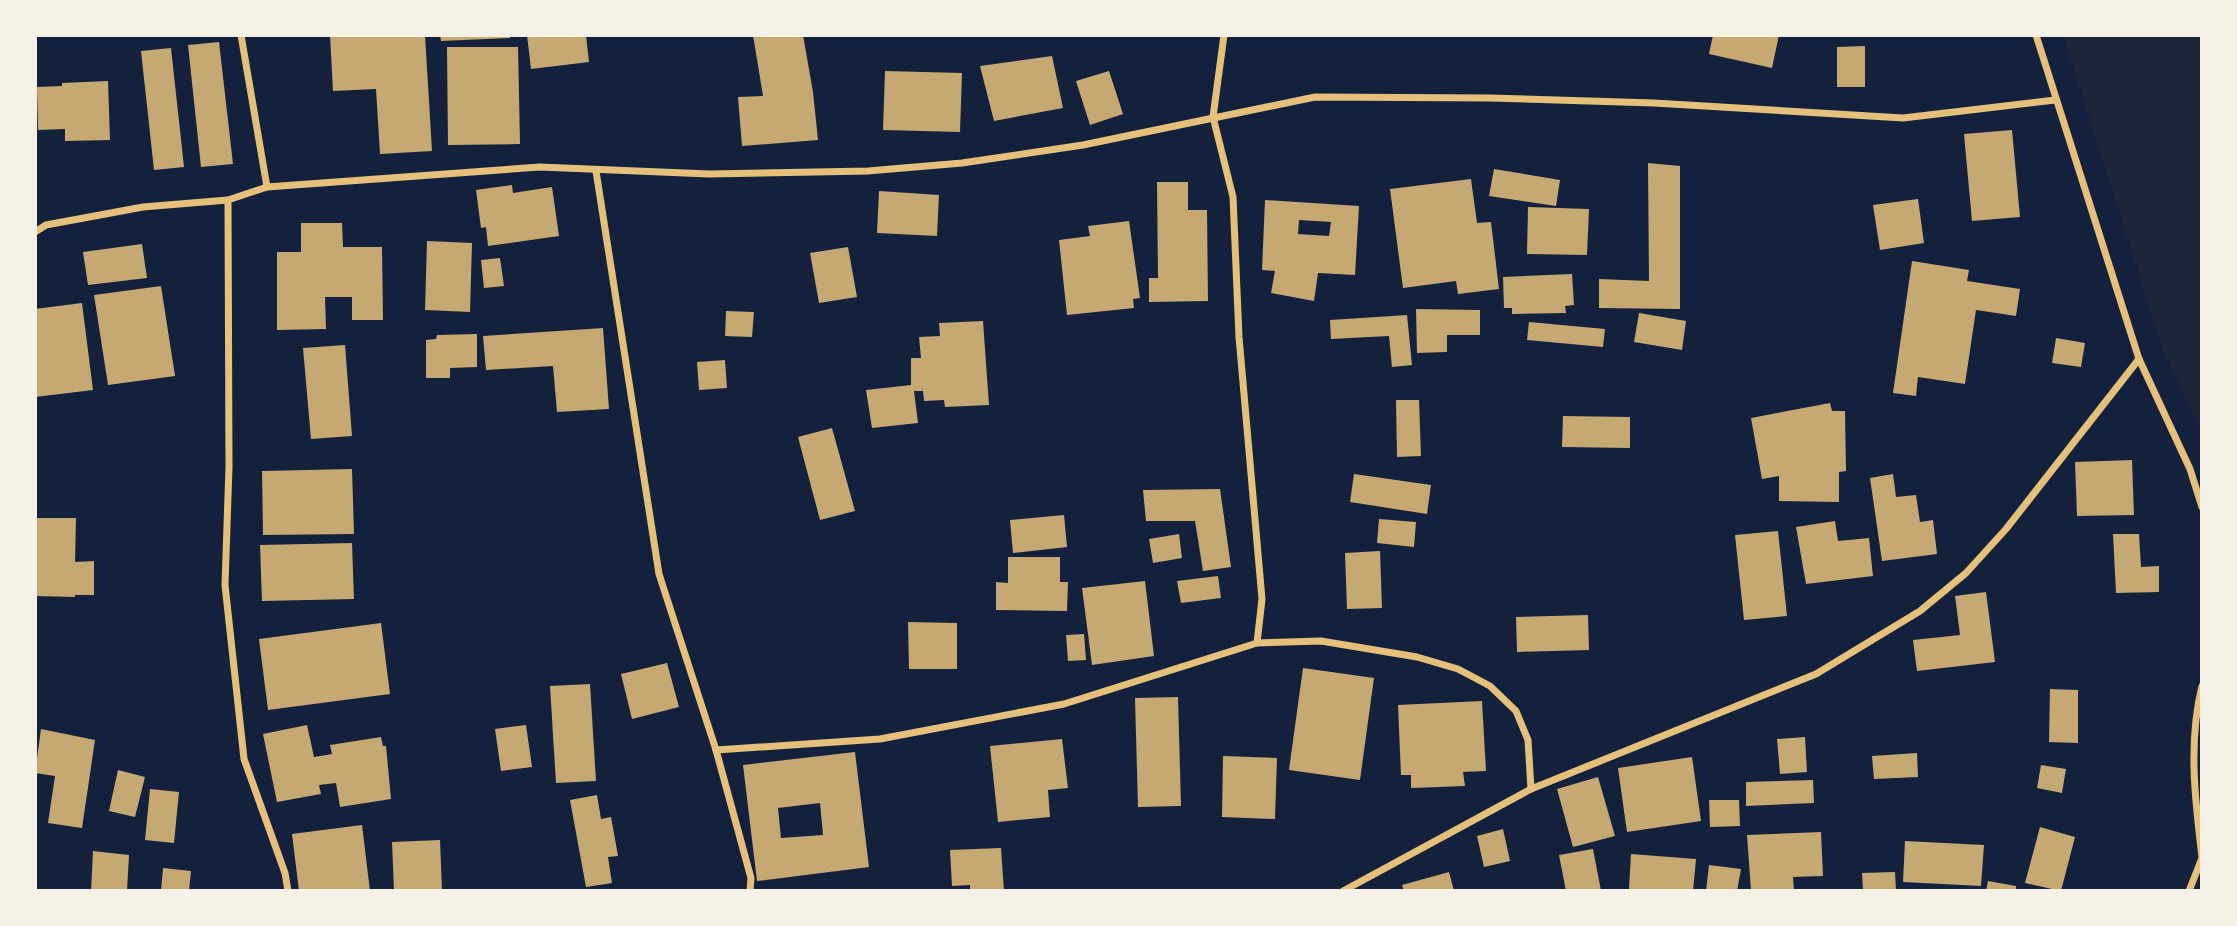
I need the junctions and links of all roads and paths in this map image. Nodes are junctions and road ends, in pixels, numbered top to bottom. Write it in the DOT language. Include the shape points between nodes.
graph roads {
  1 [pos="241,35"];
  2 [pos="1224,35"];
  3 [pos="2036,35"];
  4 [pos="2055,100"];
  5 [pos="1213,117"];
  6 [pos="596,171"];
  7 [pos="267,187"];
  8 [pos="228,200"];
  9 [pos="35,232"];
  10 [pos="2139,359"];
  11 [pos="2202,507"];
  12 [pos="1257,643"];
  13 [pos="2202,686"];
  14 [pos="716,750"];
  15 [pos="1531,789"];
  16 [pos="2202,858"];
  17 [pos="288,891"];
  18 [pos="751,891"];
  19 [pos="1343,891"];
  20 [pos="2189,891"];
  1 -- 7 [label="street"];
  2 -- 5 [label="street"];
  3 -- 4 [label="street"];
  4 -- 5 [label="street" via="1903,118 1640,103 1315,97"];
  4 -- 10 [label="street"];
  5 -- 6 [label="street" via="1083,145 961,163 855,171"];
  5 -- 12 [label="street" via="1233,197 1239,337 1262,599"];
  6 -- 7 [label="street" via="540,167"];
  6 -- 14 [label="street" via="659,574"];
  7 -- 8 [label="street"];
  8 -- 9 [label="street" via="143,207 46,225"];
  8 -- 17 [label="street" via="225,585 244,759"];
  10 -- 11 [label="street" via="2190,469"];
  10 -- 15 [label="street" via="2006,529 1966,573 1920,611 1816,674"];
  12 -- 14 [label="street" via="1051,706 880,739"];
  12 -- 15 [label="street" via="1321,641 1417,657 1458,669 1490,686 1516,711 1528,740"];
  13 -- 16 [label="street" via="2193,780"];
  14 -- 18 [label="street"];
  15 -- 19 [label="street"];
  16 -- 20 [label="street"];
}
